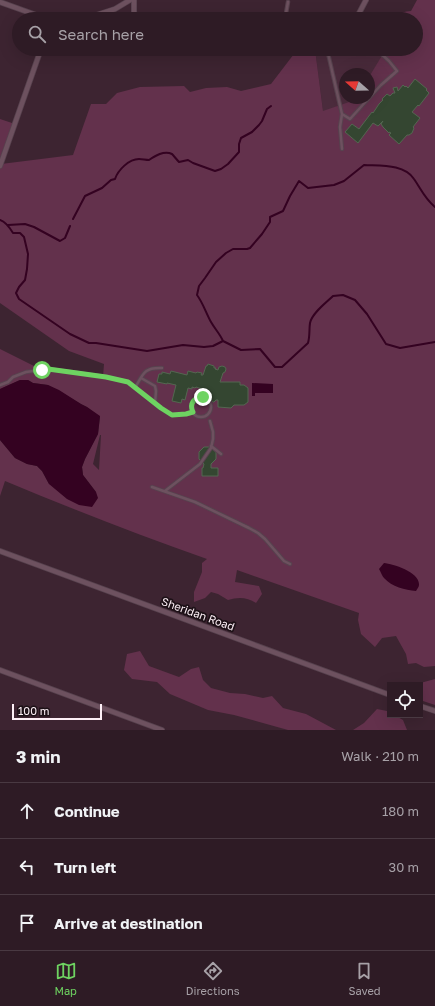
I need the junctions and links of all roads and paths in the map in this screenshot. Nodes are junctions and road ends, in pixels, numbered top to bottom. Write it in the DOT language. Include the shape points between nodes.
graph roads {
  1 [pos="130,0"];
  2 [pos="134,0"];
  3 [pos="366,0"];
  4 [pos="0,2"];
  5 [pos="288,2"];
  6 [pos="28,12"];
  7 [pos="106,12"];
  8 [pos="134,12"];
  9 [pos="286,12"];
  10 [pos="360,12"];
  11 [pos="39,56"];
  12 [pos="329,56"];
  13 [pos="384,56"];
  14 [pos="375,91"];
  15 [pos="364,104"];
  16 [pos="342,114"];
  17 [pos="342,149"];
  18 [pos="0,166"];
  19 [pos="162,368"];
  20 [pos="141,378"];
  21 [pos="0,385"];
  22 [pos="135,388"];
  23 [pos="155,404"];
  24 [pos="193,412"];
  25 [pos="210,421"];
  26 [pos="211,446"];
  27 [pos="222,454"];
  28 [pos="152,487"];
  29 [pos="165,491"];
  30 [pos="0,551"];
  31 [pos="290,564"];
  32 [pos="0,670"];
  33 [pos="387,693"];
  34 [pos="423,707"];
  35 [pos="435,711"];
  36 [pos="162,730"];
  1 -- 7 [label="street"];
  2 -- 8 [label="street"];
  3 -- 10 [label="street"];
  4 -- 6 [label="street"];
  5 -- 9 [label="lane"];
  11 -- 18 [label="street"];
  12 -- 16 [label="lane"];
  13 -- 14 [label="lane" via="397,72"];
  15 -- 16 [label="lane" via="350,120"];
  16 -- 17 [label="lane"];
  19 -- 20 [label="lane" via="149,369"];
  20 -- 22 [label="lane"];
  20 -- 23 [label="lane" via="155,386"];
  21 -- 22 [label="lane" via="26,372 48,369 106,377 128,382"];
  22 -- 23 [label="lane"];
  23 -- 24 [label="lane" via="172,415"];
  24 -- 24 [label="lane" via="197,416 206,415 210,410 208,401 203,397 194,400 191,405"];
  25 -- 26 [label="lane" via="213,432"];
  26 -- 27 [label="lane"];
  26 -- 29 [label="lane" via="200,464"];
  28 -- 29 [label="lane"];
  29 -- 31 [label="lane" via="196,502 249,528 262,536 284,561"];
  30 -- 33 [label="street, Sheridan Road"];
  32 -- 36 [label="street"];
  34 -- 35 [label="street"];
}
